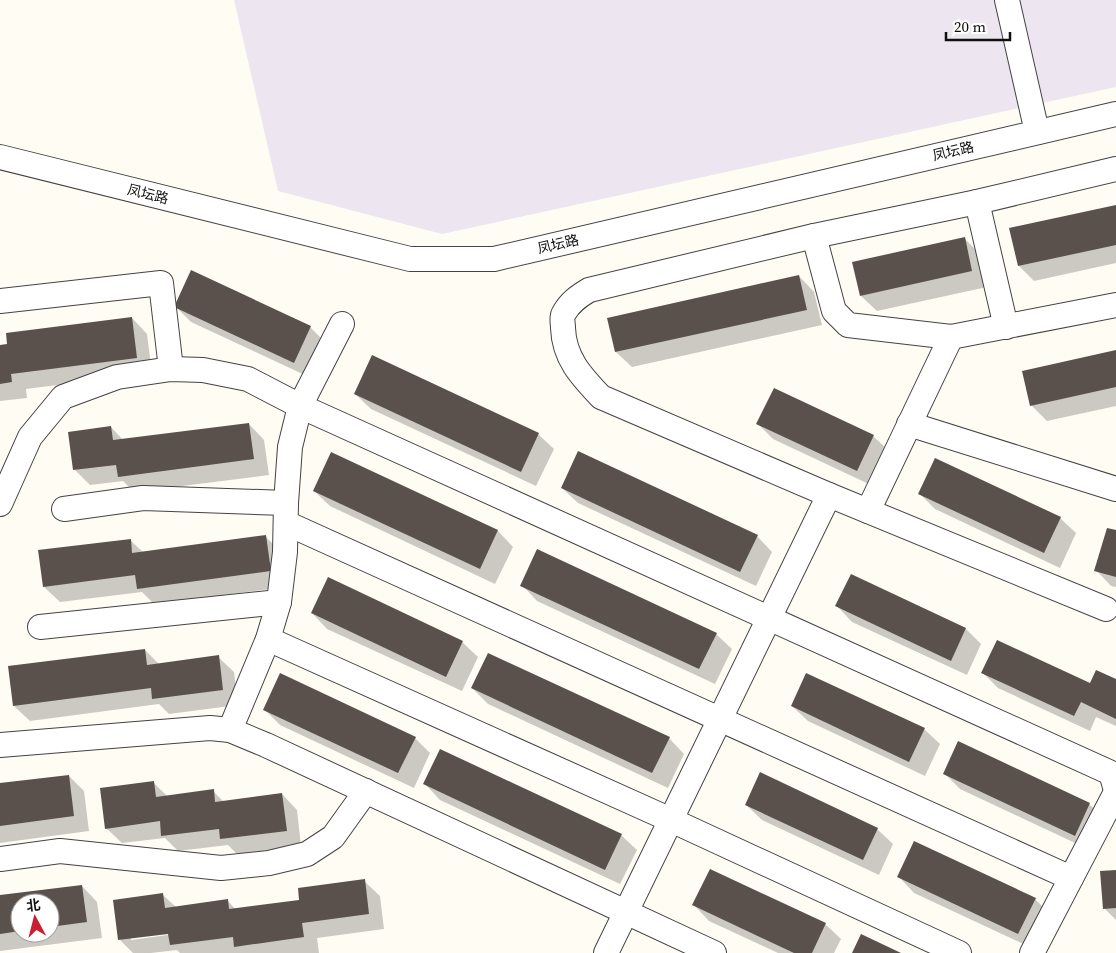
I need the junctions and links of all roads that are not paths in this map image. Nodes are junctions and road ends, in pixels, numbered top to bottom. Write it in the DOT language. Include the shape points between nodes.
graph roads {
  1 [pos="1007,0"];
  2 [pos="1116,114"];
  3 [pos="1037,132"];
  4 [pos="0,157"];
  5 [pos="1116,169"];
  6 [pos="977,202"];
  7 [pos="814,236"];
  8 [pos="0,301"];
  9 [pos="1116,305"];
  10 [pos="342,324"];
  11 [pos="1006,327"];
  12 [pos="951,337"];
  13 [pos="170,369"];
  14 [pos="300,406"];
  15 [pos="909,424"];
  16 [pos="1116,489"];
  17 [pos="829,495"];
  18 [pos="0,504"];
  19 [pos="64,509"];
  20 [pos="868,511"];
  21 [pos="286,513"];
  22 [pos="279,602"];
  23 [pos="1106,609"];
  24 [pos="769,617"];
  25 [pos="40,627"];
  26 [pos="268,639"];
  27 [pos="720,718"];
  28 [pos="230,730"];
  29 [pos="0,745"];
  30 [pos="1116,791"];
  31 [pos="366,792"];
  32 [pos="671,820"];
  33 [pos="0,859"];
  34 [pos="1071,878"];
  35 [pos="626,913"];
  36 [pos="606,953"];
  37 [pos="714,953"];
  38 [pos="959,953"];
  39 [pos="1032,953"];
  1 -- 3 [label="street"];
  2 -- 3 [label="street, 凤坛路"];
  3 -- 4 [label="street, 凤坛路" via="494,259 410,259"];
  5 -- 6 [label="street"];
  6 -- 7 [label="street"];
  6 -- 11 [label="street"];
  7 -- 12 [label="street" via="834,311 848,325"];
  7 -- 17 [label="street" via="589,290 572,300 562,314 563,334 569,356 579,374 601,397"];
  8 -- 13 [label="street" via="160,283"];
  9 -- 11 [label="street"];
  10 -- 14 [label="street"];
  11 -- 12 [label="street"];
  12 -- 15 [label="street"];
  13 -- 14 [label="street" via="203,370 248,378"];
  13 -- 18 [label="street" via="117,377 63,397 30,437"];
  14 -- 21 [label="street" via="290,448"];
  14 -- 24 [label="street"];
  15 -- 16 [label="street"];
  15 -- 20 [label="street"];
  17 -- 20 [label="street"];
  17 -- 24 [label="street"];
  19 -- 21 [label="street" via="143,498"];
  20 -- 23 [label="street"];
  21 -- 22 [label="street"];
  21 -- 27 [label="street"];
  22 -- 25 [label="street"];
  22 -- 26 [label="street"];
  24 -- 27 [label="street"];
  24 -- 30 [label="street" via="1111,773"];
  26 -- 28 [label="street"];
  26 -- 32 [label="street"];
  27 -- 32 [label="street"];
  27 -- 34 [label="street"];
  28 -- 29 [label="street" via="210,728"];
  28 -- 31 [label="street"];
  30 -- 34 [label="street"];
  31 -- 33 [label="street" via="333,837 307,854 269,863 221,868 60,851"];
  31 -- 35 [label="street"];
  32 -- 35 [label="street"];
  32 -- 38 [label="street"];
  34 -- 39 [label="street"];
  35 -- 36 [label="street"];
  35 -- 37 [label="street"];
}
